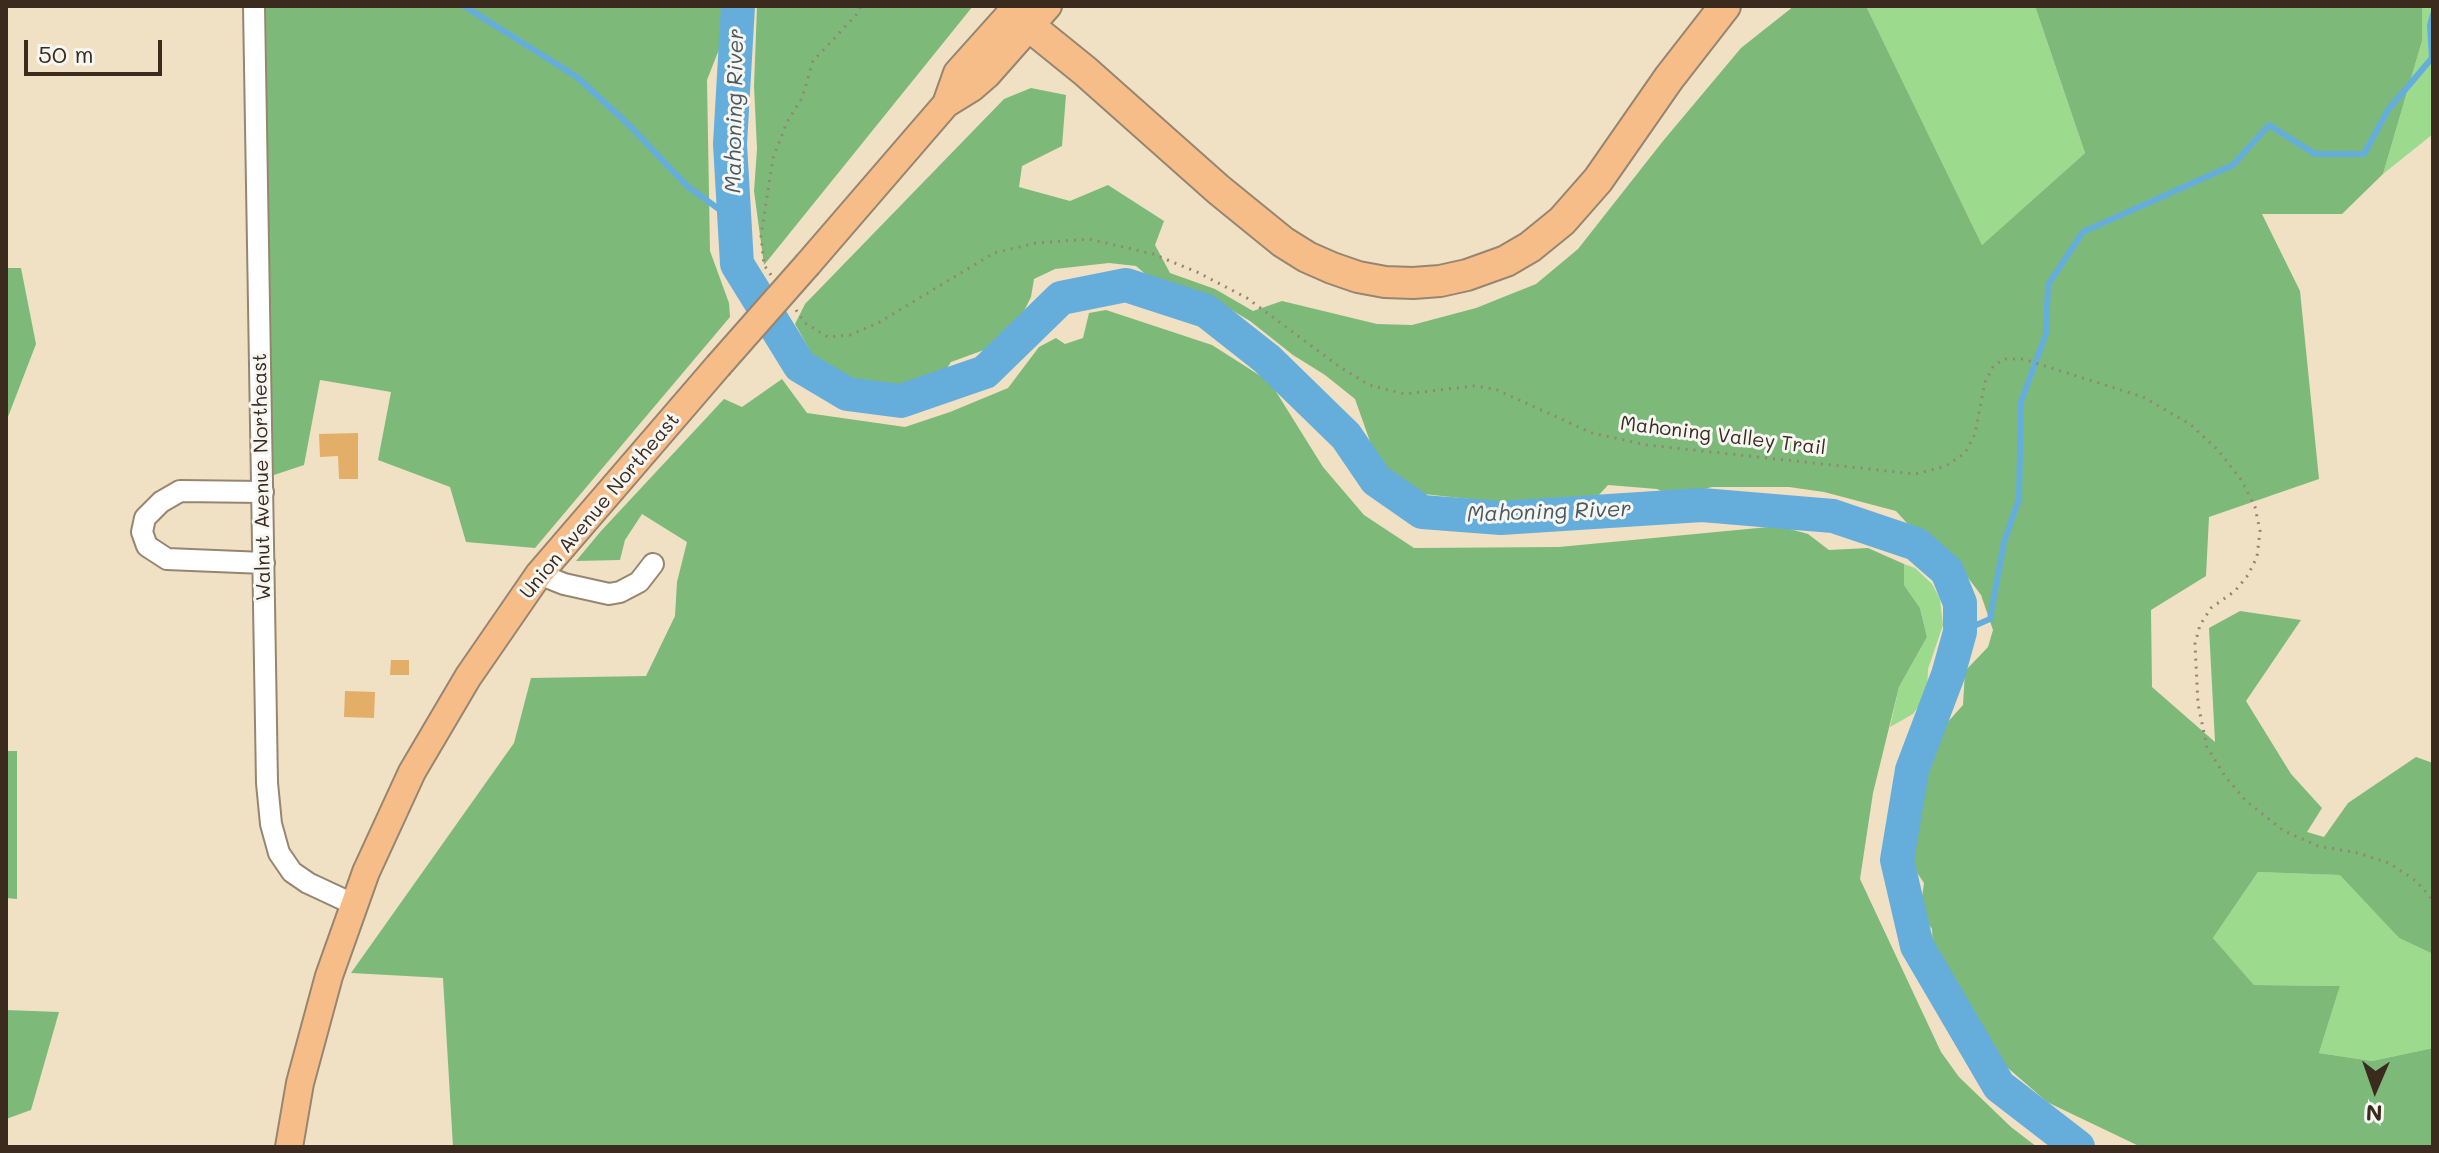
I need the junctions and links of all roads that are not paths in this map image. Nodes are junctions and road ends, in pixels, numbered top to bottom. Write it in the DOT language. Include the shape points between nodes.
graph roads {
  1 [pos="254,6"];
  2 [pos="1725,6"];
  3 [pos="1026,13"];
  4 [pos="263,492"];
  5 [pos="264,563"];
  6 [pos="653,564"];
  7 [pos="539,574"];
  8 [pos="353,904"];
  9 [pos="289,1147"];
  1 -- 4 [label="street, Walnut Avenue Northeast"];
  2 -- 3 [label="highway" via="1562,221 1530,247 1493,266 1413,283 1358,277 1283,242 1085,71"];
  3 -- 7 [label="main road, Union Avenue Northeast, bridge" via="987,75 946,104"];
  4 -- 5 [label="street, Walnut Avenue Northeast"];
  4 -- 5 [label="street" via="180,491 145,518 142,532 147,546 167,559"];
  5 -- 8 [label="street, Walnut Avenue Northeast" via="271,824 279,853 292,872"];
  6 -- 7 [label="street" via="639,582 609,594"];
  7 -- 8 [label="main road, Union Avenue Northeast" via="426,748"];
  8 -- 9 [label="main road, Union Avenue Northeast" via="313,1029"];
}
